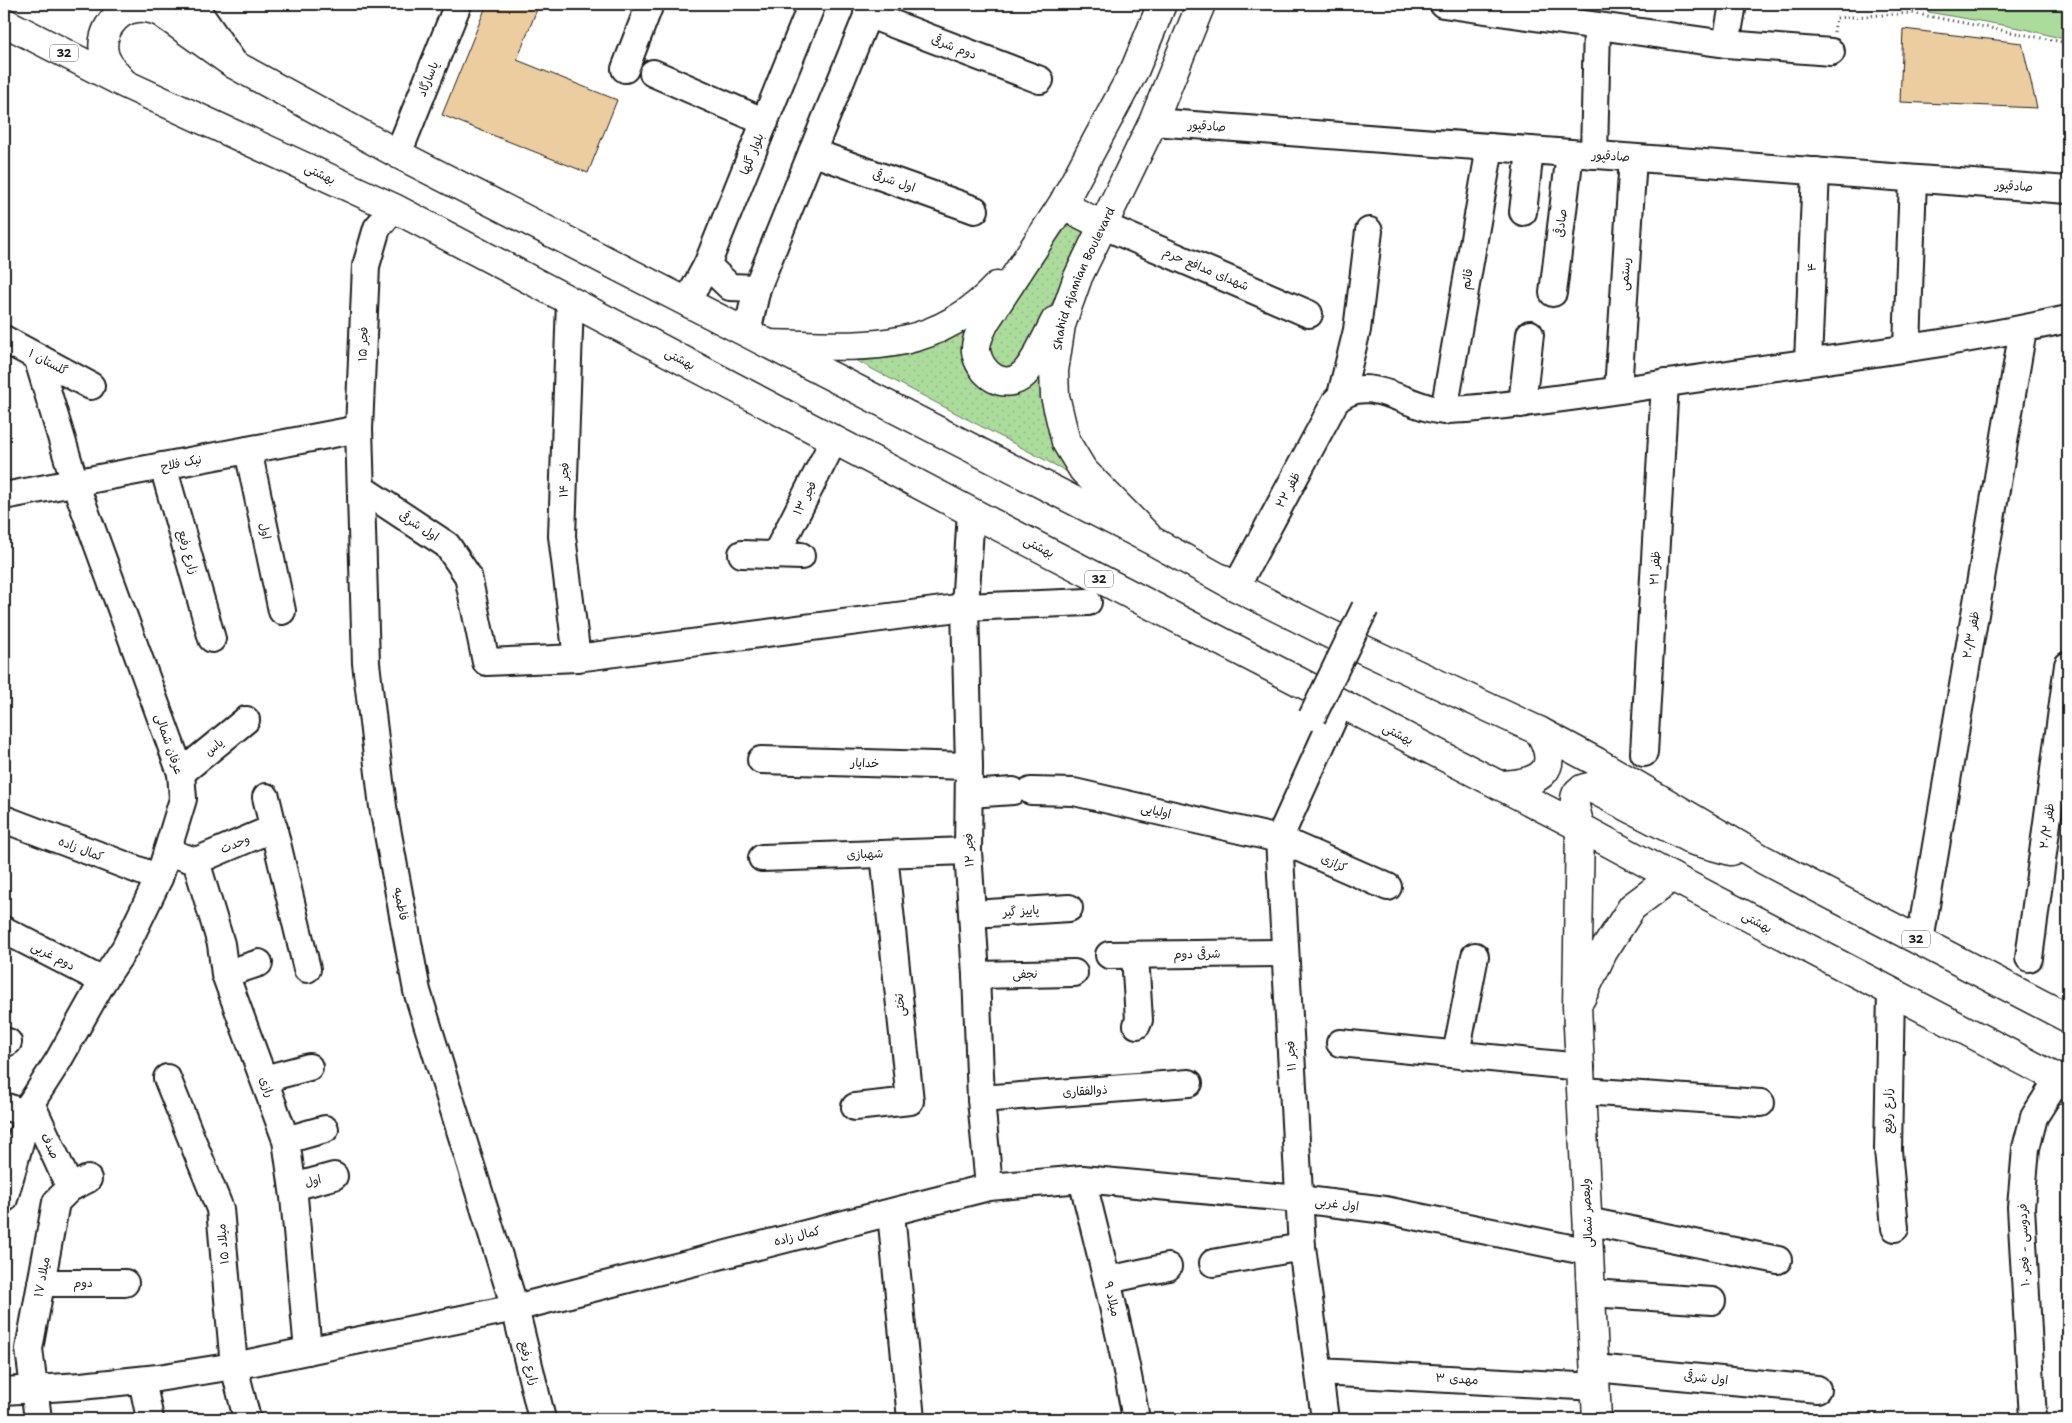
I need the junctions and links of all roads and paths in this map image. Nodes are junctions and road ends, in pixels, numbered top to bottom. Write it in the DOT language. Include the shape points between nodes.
graph roads {
  1 [pos="193,4"];
  2 [pos="458,4"];
  3 [pos="650,4"];
  4 [pos="812,4"];
  5 [pos="1162,4"];
  6 [pos="1200,4"];
  7 [pos="1443,4"];
  8 [pos="1733,4"];
  9 [pos="1914,4"];
  10 [pos="154,8"];
  11 [pos="869,9"];
  12 [pos="1912,13"];
  13 [pos="4,22"];
  14 [pos="1597,26"];
  15 [pos="2068,43"];
  16 [pos="1726,44"];
  17 [pos="1831,52"];
  18 [pos="235,65"];
  19 [pos="625,69"];
  20 [pos="654,73"];
  21 [pos="1040,80"];
  22 [pos="125,84"];
  23 [pos="765,122"];
  24 [pos="1153,122"];
  25 [pos="1490,147"];
  26 [pos="1530,150"];
  27 [pos="812,152"];
  28 [pos="398,154"];
  29 [pos="1582,154"];
  30 [pos="1632,158"];
  31 [pos="1816,171"];
  32 [pos="1913,178"];
  33 [pos="2068,190"];
  34 [pos="1062,206"];
  35 [pos="394,208"];
  36 [pos="975,210"];
  37 [pos="1523,212"];
  38 [pos="1102,224"];
  39 [pos="1369,232"];
  40 [pos="1034,246"];
  41 [pos="707,265"];
  42 [pos="1078,277"];
  43 [pos="758,288"];
  44 [pos="1553,294"];
  45 [pos="570,301"];
  46 [pos="687,302"];
  47 [pos="1309,314"];
  48 [pos="2068,319"];
  49 [pos="2023,330"];
  50 [pos="1530,334"];
  51 [pos="4,339"];
  52 [pos="758,339"];
  53 [pos="1907,348"];
  54 [pos="37,357"];
  55 [pos="1808,362"];
  56 [pos="1665,383"];
  57 [pos="92,386"];
  58 [pos="1618,390"];
  59 [pos="1341,395"];
  60 [pos="1522,404"];
  61 [pos="1444,410"];
  62 [pos="359,429"];
  63 [pos="834,440"];
  64 [pos="248,450"];
  65 [pos="163,466"];
  66 [pos="75,483"];
  67 [pos="361,488"];
  68 [pos="4,496"];
  69 [pos="971,512"];
  70 [pos="1151,540"];
  71 [pos="742,554"];
  72 [pos="775,556"];
  73 [pos="801,556"];
  74 [pos="1236,587"];
  75 [pos="1088,602"];
  76 [pos="965,607"];
  77 [pos="1365,608"];
  78 [pos="282,611"];
  79 [pos="212,638"];
  80 [pos="577,658"];
  81 [pos="2068,665"];
  82 [pos="1340,704"];
  83 [pos="1312,718"];
  84 [pos="246,720"];
  85 [pos="1539,731"];
  86 [pos="1644,753"];
  87 [pos="760,760"];
  88 [pos="969,766"];
  89 [pos="181,774"];
  90 [pos="1500,785"];
  91 [pos="968,794"];
  92 [pos="266,797"];
  93 [pos="4,819"];
  94 [pos="1580,827"];
  95 [pos="274,828"];
  96 [pos="1279,839"];
  97 [pos="167,852"];
  98 [pos="968,852"];
  99 [pos="884,854"];
  100 [pos="762,858"];
  101 [pos="1764,860"];
  102 [pos="196,861"];
  103 [pos="1672,877"];
  104 [pos="159,878"];
  105 [pos="1388,888"];
  106 [pos="1069,908"];
  107 [pos="973,914"];
  108 [pos="4,930"];
  109 [pos="1920,941"];
  110 [pos="1285,953"];
  111 [pos="1109,955"];
  112 [pos="1135,955"];
  113 [pos="1475,956"];
  114 [pos="2029,958"];
  115 [pos="259,963"];
  116 [pos="307,969"];
  117 [pos="1074,973"];
  118 [pos="225,974"];
  119 [pos="976,976"];
  120 [pos="103,981"];
  121 [pos="1891,992"];
  122 [pos="1578,1006"];
  123 [pos="2068,1018"];
  124 [pos="1137,1025"];
  125 [pos="1340,1043"];
  126 [pos="1456,1054"];
  127 [pos="309,1067"];
  128 [pos="167,1078"];
  129 [pos="264,1079"];
  130 [pos="1581,1079"];
  131 [pos="2063,1082"];
  132 [pos="1189,1083"];
  133 [pos="981,1098"];
  134 [pos="1761,1103"];
  135 [pos="855,1107"];
  136 [pos="20,1108"];
  137 [pos="325,1129"];
  138 [pos="286,1140"];
  139 [pos="334,1176"];
  140 [pos="1082,1179"];
  141 [pos="79,1184"];
  142 [pos="293,1186"];
  143 [pos="990,1188"];
  144 [pos="4,1199"];
  145 [pos="1299,1199"];
  146 [pos="890,1212"];
  147 [pos="1587,1221"];
  148 [pos="1895,1228"];
  149 [pos="1302,1247"];
  150 [pos="1589,1252"];
  151 [pos="1778,1260"];
  152 [pos="1213,1263"];
  153 [pos="1168,1267"];
  154 [pos="1108,1280"];
  155 [pos="41,1283"];
  156 [pos="125,1283"];
  157 [pos="1591,1293"];
  158 [pos="1712,1302"];
  159 [pos="515,1308"];
  160 [pos="308,1351"];
  161 [pos="234,1366"];
  162 [pos="1318,1372"];
  163 [pos="1595,1377"];
  164 [pos="142,1380"];
  165 [pos="1817,1389"];
  166 [pos="34,1390"];
  167 [pos="4,1391"];
  168 [pos="38,1419"];
  169 [pos="150,1419"];
  170 [pos="247,1419"];
  171 [pos="542,1419"];
  172 [pos="911,1419"];
  173 [pos="1136,1419"];
  174 [pos="1325,1419"];
  175 [pos="1597,1419"];
  176 [pos="2033,1419"];
  1 -- 18 [label="street"];
  2 -- 28 [label="street, پاسارگاد"];
  3 -- 19 [label="street"];
  4 -- 23 [label="street, بلوار گلها"];
  5 -- 34 [label="main road" via="1135,69"];
  6 -- 24 [label="main road, Shahid Ajamian Boulevard"];
  7 -- 14 [label="street"];
  8 -- 16 [label="street"];
  9 -- 12 [label="path"];
  10 -- 18 [label="main road, 32"];
  10 -- 22 [label="main road" via="137,8 120,14 108,27 103,47 105,57"];
  11 -- 21 [label="street, دوم شرقی"];
  11 -- 27 [label="street"];
  12 -- 15 [label="path"];
  12 -- 17 [label="path" via="1836,18"];
  13 -- 22 [label="main road, بهشتی / 32"];
  14 -- 16 [label="street"];
  14 -- 29 [label="street, صادقی"];
  16 -- 17 [label="street"];
  18 -- 28 [label="main road, 32"];
  20 -- 23 [label="street"];
  22 -- 35 [label="main road, بهشتی / 32"];
  23 -- 41 [label="street, بلوار گلها"];
  24 -- 25 [label="street, صادقپور"];
  24 -- 38 [label="main road, Shahid Ajamian Boulevard"];
  25 -- 26 [label="street, صادقپور"];
  25 -- 61 [label="street, قائم"];
  26 -- 29 [label="street, صادقپور"];
  26 -- 37 [label="street"];
  27 -- 36 [label="street, اول شرقی"];
  27 -- 43 [label="street"];
  28 -- 46 [label="main road, 32"];
  29 -- 30 [label="street, صادقپور"];
  29 -- 44 [label="street, صادقی"];
  30 -- 31 [label="street, صادقپور"];
  30 -- 58 [label="street, رستمی"];
  31 -- 32 [label="street, صادقپور"];
  31 -- 55 [label="street, ۴"];
  32 -- 33 [label="street, صادقپور"];
  32 -- 53 [label="street"];
  34 -- 38 [label="main road"];
  34 -- 40 [label="main road"];
  35 -- 45 [label="main road, بهشتی / 32"];
  35 -- 62 [label="street, فجر ۱۵" via="378,228 366,266"];
  38 -- 42 [label="main road, Shahid Ajamian Boulevard"];
  38 -- 47 [label="street, شهدای مدافع حرم"];
  39 -- 59 [label="street, ظفر ۲۲" via="1357,330"];
  40 -- 42 [label="main road" via="977,340 979,362 987,374 997,381 1009,382 1023,376"];
  40 -- 52 [label="main road" via="987,297 956,320 934,331 903,341 871,346"];
  41 -- 43 [label="street" via="730,286"];
  41 -- 46 [label="street, بلوار گلها"];
  42 -- 70 [label="main road, Shahid Ajamian Boulevard" via="1061,325 1054,371 1066,442 1083,470"];
  43 -- 52 [label="street"];
  45 -- 63 [label="main road, بهشتی / 32"];
  45 -- 80 [label="street, فجر ۱۴" via="562,536"];
  46 -- 52 [label="main road, 32"];
  48 -- 49 [label="street"];
  49 -- 53 [label="street"];
  49 -- 109 [label="street, ظفر ۲۰/۳"];
  50 -- 60 [label="street"];
  51 -- 54 [label="street, گلستان ۱"];
  52 -- 70 [label="main road, 32"];
  53 -- 55 [label="street"];
  54 -- 57 [label="street, گلستان ۱"];
  54 -- 66 [label="street, عرفان شمالی"];
  55 -- 56 [label="street"];
  56 -- 58 [label="street"];
  56 -- 86 [label="street, ظفر ۲۱"];
  58 -- 60 [label="street"];
  59 -- 61 [label="street" via="1363,389 1377,390"];
  59 -- 74 [label="street, ظفر ۲۲"];
  60 -- 61 [label="street"];
  62 -- 64 [label="street, نیک فلاح"];
  62 -- 67 [label="street, فجر ۱۵"];
  63 -- 69 [label="main road, بهشتی / 32"];
  63 -- 72 [label="street, فجر ۱۳"];
  64 -- 65 [label="street, نیک فلاح"];
  64 -- 78 [label="street, اول"];
  65 -- 66 [label="street, نیک فلاح"];
  65 -- 79 [label="street, زارع رفیع"];
  66 -- 68 [label="street, نیک فلاح"];
  66 -- 89 [label="street, عرفان شمالی"];
  67 -- 80 [label="street, اول شرقی" via="447,545 468,576 486,662"];
  67 -- 159 [label="street, فاطمیه" via="366,663 383,807 415,982"];
  69 -- 76 [label="street, فجر ۱۲"];
  69 -- 82 [label="main road, بهشتی / 32"];
  70 -- 74 [label="main road, 32"];
  71 -- 72 [label="street"];
  72 -- 73 [label="street"];
  74 -- 85 [label="main road, 32"];
  75 -- 76 [label="street"];
  76 -- 80 [label="street"];
  76 -- 88 [label="street, فجر ۱۲"];
  77 -- 83 [label="street, bridge"];
  81 -- 114 [label="street, ظفر ۲۰/۲"];
  82 -- 90 [label="main road, بهشتی / 32"];
  82 -- 96 [label="street, فجر ۱۱"];
  84 -- 89 [label="street, یاس"];
  85 -- 90 [label="main road" via="1550,757 1545,771 1520,785"];
  85 -- 101 [label="main road, 32"];
  87 -- 88 [label="street, خدایار"];
  88 -- 91 [label="street, فجر ۱۲"];
  89 -- 97 [label="street, عرفان شمالی" via="183,800"];
  90 -- 94 [label="main road, بهشتی / 32"];
  91 -- 96 [label="street, اولیایی" via="1074,792"];
  91 -- 98 [label="street, فجر ۱۲"];
  92 -- 95 [label="street"];
  93 -- 104 [label="street, کمال زاده"];
  94 -- 101 [label="main road, ولیعصر شمالی" via="1574,800 1576,792 1589,787 1694,842"];
  94 -- 103 [label="main road, بهشتی / 32"];
  94 -- 122 [label="main road, ولیعصر شمالی"];
  95 -- 102 [label="street, وحدت"];
  95 -- 116 [label="street"];
  96 -- 105 [label="street, کزازی"];
  96 -- 110 [label="street, فجر ۱۱"];
  97 -- 102 [label="street"];
  97 -- 104 [label="street, عرفان شمالی"];
  98 -- 99 [label="street, شهبازی"];
  98 -- 107 [label="street, فجر ۱۲"];
  99 -- 100 [label="street, شهبازی"];
  99 -- 135 [label="street, تختی" via="910,1101"];
  101 -- 109 [label="main road, 32"];
  102 -- 118 [label="street, رازی" via="221,944"];
  103 -- 121 [label="main road, بهشتی / 32"];
  103 -- 122 [label="main road" via="1632,907 1603,952"];
  104 -- 120 [label="street, عرفان شمالی" via="125,948"];
  106 -- 107 [label="street, پاییز گیر"];
  107 -- 119 [label="street, فجر ۱۲"];
  108 -- 120 [label="street, دوم غربی"];
  109 -- 123 [label="main road, 32"];
  110 -- 112 [label="street, شرقی دوم"];
  110 -- 145 [label="street, فجر ۱۱"];
  111 -- 112 [label="street, شرقی دوم"];
  112 -- 124 [label="street"];
  113 -- 126 [label="street"];
  115 -- 118 [label="street"];
  117 -- 119 [label="street, نجفی"];
  118 -- 129 [label="street, رازی"];
  119 -- 133 [label="street, فجر ۱۲"];
  120 -- 136 [label="street, عرفان شمالی" via="58,1061"];
  121 -- 131 [label="main road, بهشتی / 32"];
  121 -- 148 [label="street, زارع رفیع" via="1888,1150"];
  122 -- 130 [label="main road, ولیعصر شمالی"];
  125 -- 126 [label="street"];
  126 -- 130 [label="street"];
  127 -- 129 [label="street"];
  128 -- 161 [label="street, میلاد ۱۵" via="220,1209"];
  129 -- 138 [label="street, رازی"];
  130 -- 134 [label="street"];
  130 -- 147 [label="main road, ولیعصر شمالی"];
  131 -- 176 [label="street, فردوسی - فجر ۱۰" via="2034,1117 2026,1148 2021,1207"];
  132 -- 133 [label="street, ذوالفقاری"];
  133 -- 143 [label="street, فجر ۱۲"];
  136 -- 141 [label="street, صدف"];
  136 -- 144 [label="street, عرفان شمالی"];
  137 -- 138 [label="street"];
  138 -- 142 [label="street, رازی"];
  139 -- 142 [label="street, اول"];
  140 -- 143 [label="street, کمال زاده"];
  140 -- 145 [label="street, اول غربی"];
  140 -- 154 [label="street, میلاد ۹"];
  141 -- 155 [label="street, میلاد ۱۷" via="56,1202"];
  142 -- 160 [label="street, رازی"];
  143 -- 146 [label="street, کمال زاده"];
  145 -- 149 [label="street, فجر ۱۱"];
  145 -- 150 [label="street, اول غربی" via="1384,1210"];
  146 -- 159 [label="street, کمال زاده"];
  146 -- 172 [label="street"];
  147 -- 150 [label="main road, ولیعصر شمالی"];
  147 -- 151 [label="street"];
  149 -- 152 [label="street"];
  149 -- 162 [label="street, فجر ۱۱"];
  150 -- 157 [label="main road, ولیعصر شمالی"];
  153 -- 154 [label="street"];
  154 -- 173 [label="street, میلاد ۹"];
  155 -- 156 [label="street, دوم"];
  155 -- 166 [label="street, میلاد ۱۷" via="29,1349"];
  157 -- 158 [label="street"];
  157 -- 163 [label="main road, ولیعصر شمالی"];
  159 -- 160 [label="street, کمال زاده"];
  159 -- 171 [label="street, زارع رفیع"];
  160 -- 161 [label="street, کمال زاده"];
  161 -- 164 [label="street, کمال زاده"];
  161 -- 170 [label="street, میلاد ۱۵"];
  162 -- 163 [label="street, مهدی ۳"];
  162 -- 174 [label="street, فجر ۱۱"];
  163 -- 165 [label="street, اول شرقی"];
  163 -- 175 [label="main road, ولیعصر شمالی"];
  164 -- 166 [label="street, کمال زاده"];
  164 -- 169 [label="street"];
  166 -- 167 [label="street, کمال زاده"];
  166 -- 168 [label="street, میلاد ۱۷"];
}
